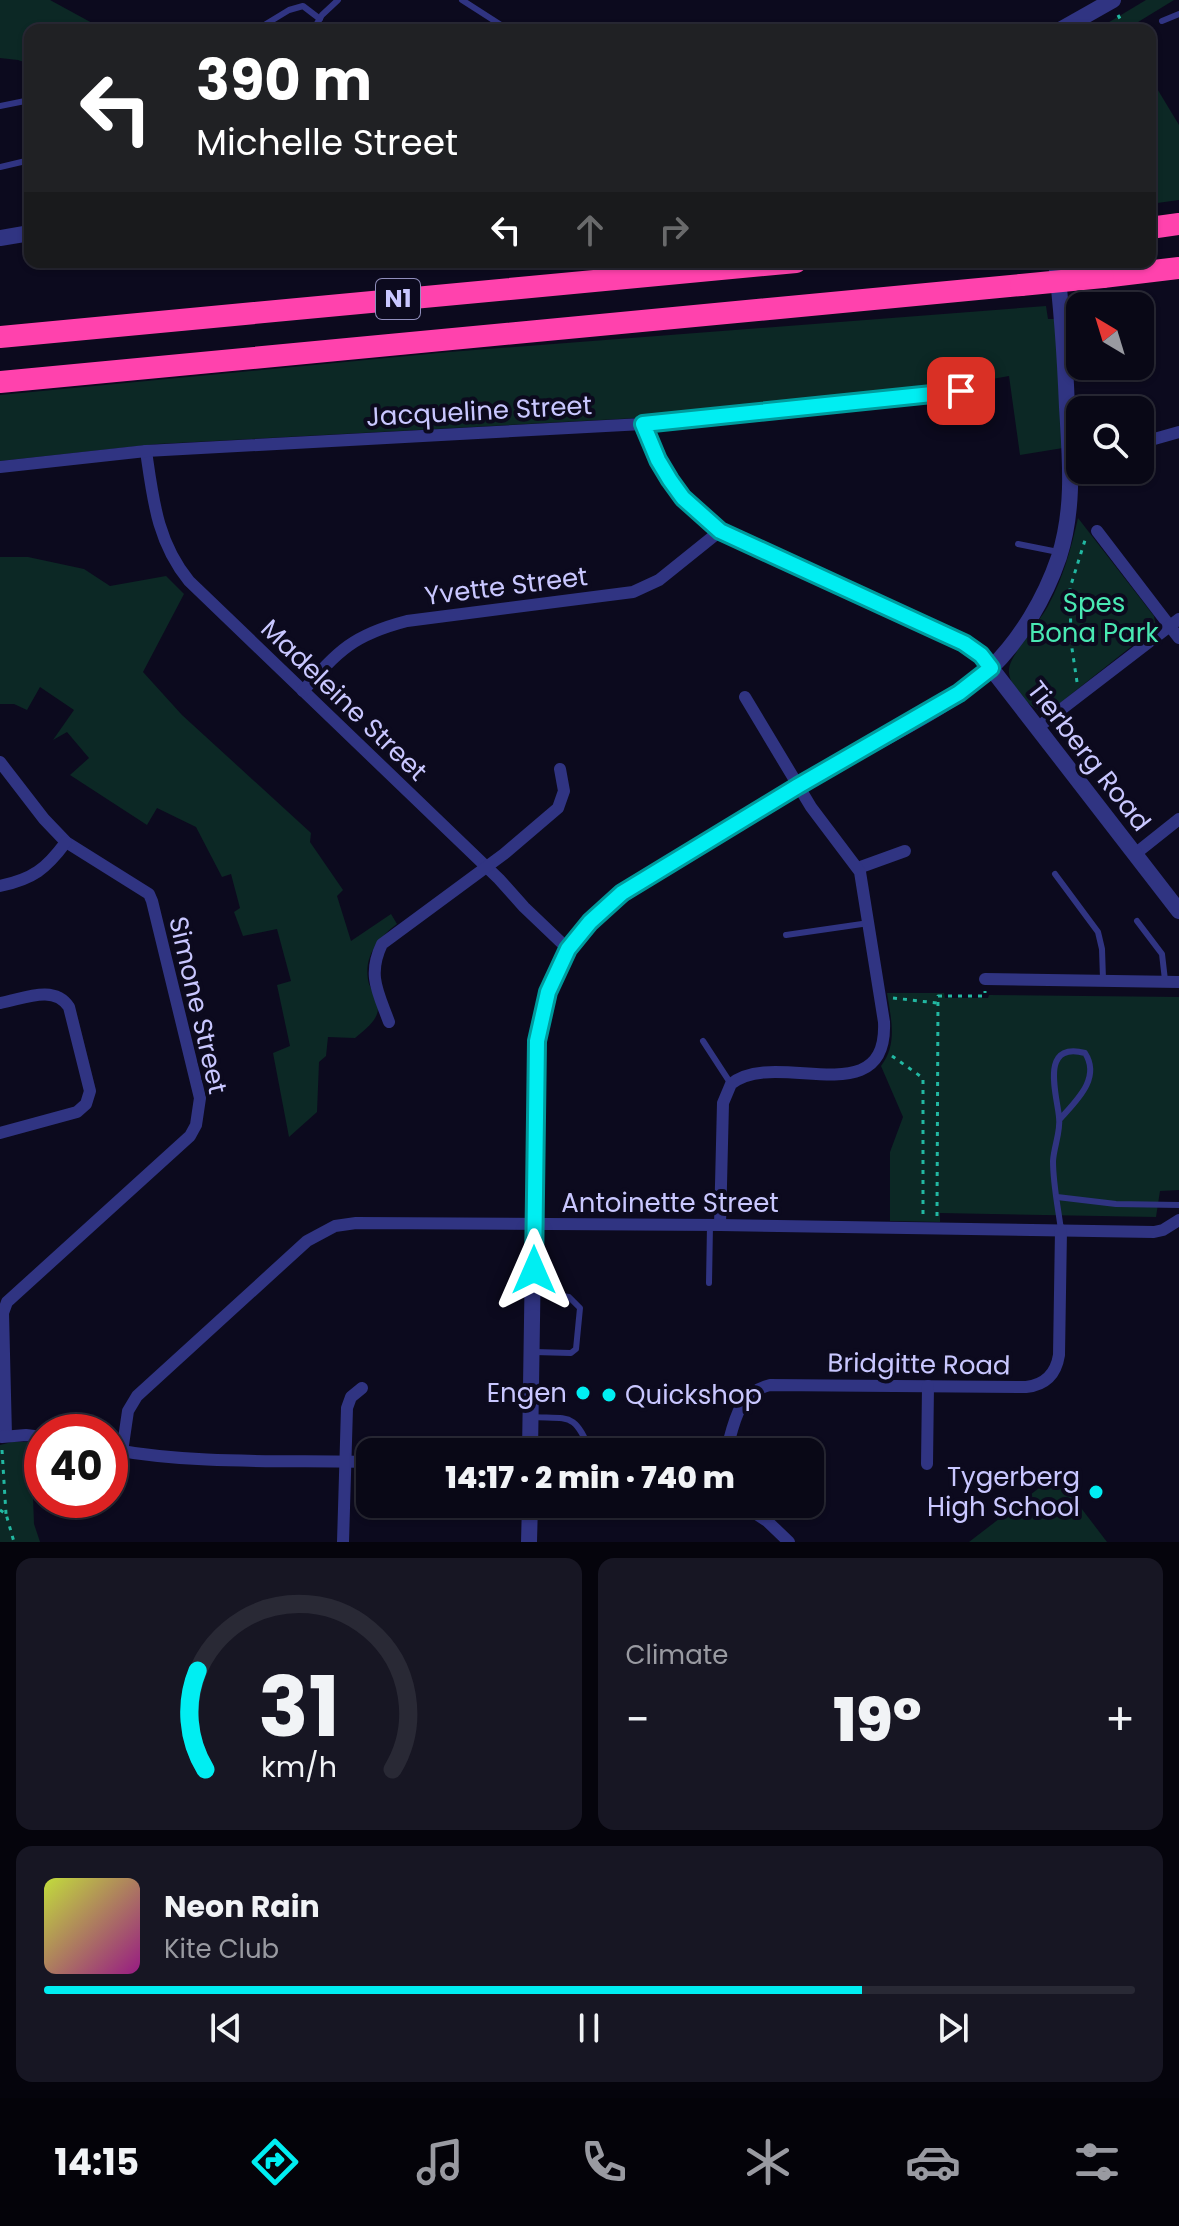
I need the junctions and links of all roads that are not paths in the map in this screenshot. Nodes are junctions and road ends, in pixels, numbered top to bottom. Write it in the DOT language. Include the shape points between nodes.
graph roads {
  1 [pos="338,0"];
  2 [pos="462,0"];
  3 [pos="301,3"];
  4 [pos="1115,8"];
  5 [pos="1179,14"];
  6 [pos="320,19"];
  7 [pos="1162,21"];
  8 [pos="266,24"];
  9 [pos="317,24"];
  10 [pos="499,24"];
  11 [pos="1075,24"];
  12 [pos="24,101"];
  13 [pos="0,106"];
  14 [pos="24,161"];
  15 [pos="0,167"];
  16 [pos="1179,224"];
  17 [pos="1156,227"];
  18 [pos="24,234"];
  19 [pos="0,238"];
  20 [pos="732,268"];
  21 [pos="1057,268"];
  22 [pos="1179,268"];
  23 [pos="0,337"];
  24 [pos="0,382"];
  25 [pos="961,391"];
  26 [pos="1069,396"];
  27 [pos="643,424"];
  28 [pos="1179,432"];
  29 [pos="1154,439"];
  30 [pos="146,451"];
  31 [pos="0,467"];
  32 [pos="1073,484"];
  33 [pos="720,531"];
  34 [pos="1097,531"];
  35 [pos="1018,544"];
  36 [pos="1060,552"];
  37 [pos="1174,622"];
  38 [pos="1179,638"];
  39 [pos="991,668"];
  40 [pos="303,691"];
  41 [pos="745,697"];
  42 [pos="1037,728"];
  43 [pos="0,762"];
  44 [pos="560,769"];
  45 [pos="798,786"];
  46 [pos="1179,819"];
  47 [pos="66,842"];
  48 [pos="905,851"];
  49 [pos="1135,854"];
  50 [pos="487,867"];
  51 [pos="858,868"];
  52 [pos="1055,874"];
  53 [pos="0,886"];
  54 [pos="1179,911"];
  55 [pos="1137,921"];
  56 [pos="869,923"];
  57 [pos="786,935"];
  58 [pos="568,949"];
  59 [pos="985,979"];
  60 [pos="1103,981"];
  61 [pos="1165,982"];
  62 [pos="1179,982"];
  63 [pos="0,1003"];
  64 [pos="389,1022"];
  65 [pos="703,1041"];
  66 [pos="731,1084"];
  67 [pos="1060,1119"];
  68 [pos="0,1133"];
  69 [pos="1057,1197"];
  70 [pos="1179,1205"];
  71 [pos="1179,1220"];
  72 [pos="534,1224"];
  73 [pos="715,1225"];
  74 [pos="1061,1230"];
  75 [pos="709,1283"];
  76 [pos="534,1292"];
  77 [pos="533,1352"];
  78 [pos="2,1358"];
  79 [pos="928,1386"];
  80 [pos="362,1388"];
  81 [pos="127,1414"];
  82 [pos="531,1417"];
  83 [pos="3,1437"];
  84 [pos="24,1437"];
  85 [pos="530,1438"];
  86 [pos="584,1438"];
  87 [pos="730,1438"];
  88 [pos="128,1452"];
  89 [pos="344,1462"];
  90 [pos="356,1462"];
  91 [pos="927,1464"];
  92 [pos="530,1518"];
  93 [pos="762,1518"];
  94 [pos="343,1542"];
  95 [pos="529,1542"];
  96 [pos="789,1542"];
  1 -- 6 [label="lane"];
  2 -- 10 [label="lane"];
  3 -- 6 [label="lane"];
  3 -- 8 [label="lane"];
  4 -- 11 [label="street"];
  5 -- 7 [label="lane"];
  6 -- 9 [label="lane"];
  12 -- 13 [label="lane"];
  14 -- 15 [label="lane"];
  16 -- 17 [label="highway"];
  18 -- 19 [label="street"];
  20 -- 23 [label="highway, N1"];
  21 -- 26 [label="street"];
  22 -- 24 [label="highway, N1, bridge"];
  25 -- 27 [label="street, Jacqueline Street"];
  27 -- 30 [label="street, Jacqueline Street"];
  27 -- 33 [label="street" via="670,480"];
  28 -- 29 [label="street"];
  30 -- 31 [label="street, Jacqueline Street"];
  30 -- 40 [label="street, Madeleine Street" via="157,521 172,559"];
  32 -- 36 [label="street"];
  33 -- 39 [label="street" via="964,643"];
  33 -- 40 [label="street, Yvette Street" via="659,580 633,592 380,628 348,644"];
  34 -- 37 [label="street"];
  35 -- 36 [label="lane"];
  36 -- 39 [label="street" via="1032,614"];
  37 -- 38 [label="street"];
  37 -- 42 [label="street"];
  39 -- 42 [label="street, Tierberg Road"];
  39 -- 45 [label="street" via="959,693"];
  40 -- 50 [label="street, Madeleine Street"];
  41 -- 45 [label="street"];
  42 -- 49 [label="street, Tierberg Road"];
  43 -- 47 [label="street, Simone Street"];
  44 -- 50 [label="street" via="564,791 558,808"];
  45 -- 51 [label="street"];
  45 -- 58 [label="street" via="622,893"];
  46 -- 49 [label="street"];
  47 -- 53 [label="street" via="32,877"];
  47 -- 78 [label="street, Simone Street" via="143,888 152,901 200,1098 199,1112 182,1144 11,1297 3,1313"];
  48 -- 51 [label="street"];
  49 -- 54 [label="street, Tierberg Road"];
  50 -- 58 [label="street, Madeleine Street"];
  50 -- 64 [label="street" via="382,944 373,974"];
  51 -- 56 [label="street"];
  52 -- 60 [label="lane" via="1098,932"];
  55 -- 61 [label="lane" via="1162,954"];
  56 -- 57 [label="lane"];
  56 -- 66 [label="street" via="884,1022 876,1059 857,1072 752,1074"];
  58 -- 72 [label="street" via="548,992 537,1041"];
  59 -- 60 [label="street"];
  60 -- 61 [label="street"];
  61 -- 62 [label="street"];
  63 -- 68 [label="street" via="48,994 64,999 90,1091 77,1112"];
  65 -- 66 [label="lane"];
  66 -- 73 [label="street" via="723,1103"];
  67 -- 67 [label="lane" via="1091,1076 1085,1053 1069,1052 1055,1064 1052,1083"];
  67 -- 69 [label="lane" via="1053,1157"];
  69 -- 70 [label="lane"];
  69 -- 74 [label="lane"];
  71 -- 74 [label="street, Antoinette Street" via="1154,1232"];
  72 -- 73 [label="street, Antoinette Street"];
  72 -- 76 [label="street"];
  72 -- 81 [label="street, Antoinette Street" via="356,1223 325,1230 137,1396"];
  73 -- 74 [label="street, Antoinette Street"];
  73 -- 75 [label="lane"];
  74 -- 79 [label="street, Bridgitte Road" via="1059,1355 1052,1374 1041,1384 1026,1387"];
  76 -- 77 [label="street"];
  76 -- 77 [label="lane" via="569,1297 580,1308 576,1349"];
  77 -- 82 [label="street"];
  78 -- 83 [label="street, Simone Street"];
  79 -- 87 [label="street, Bridgitte Road" via="762,1387 739,1408"];
  79 -- 91 [label="street"];
  80 -- 89 [label="street" via="348,1403"];
  82 -- 85 [label="street"];
  82 -- 86 [label="lane" via="572,1420"];
  83 -- 84 [label="street"];
  88 -- 89 [label="street"];
  89 -- 90 [label="street"];
  89 -- 94 [label="street"];
  92 -- 95 [label="street"];
  93 -- 96 [label="street"];
}
